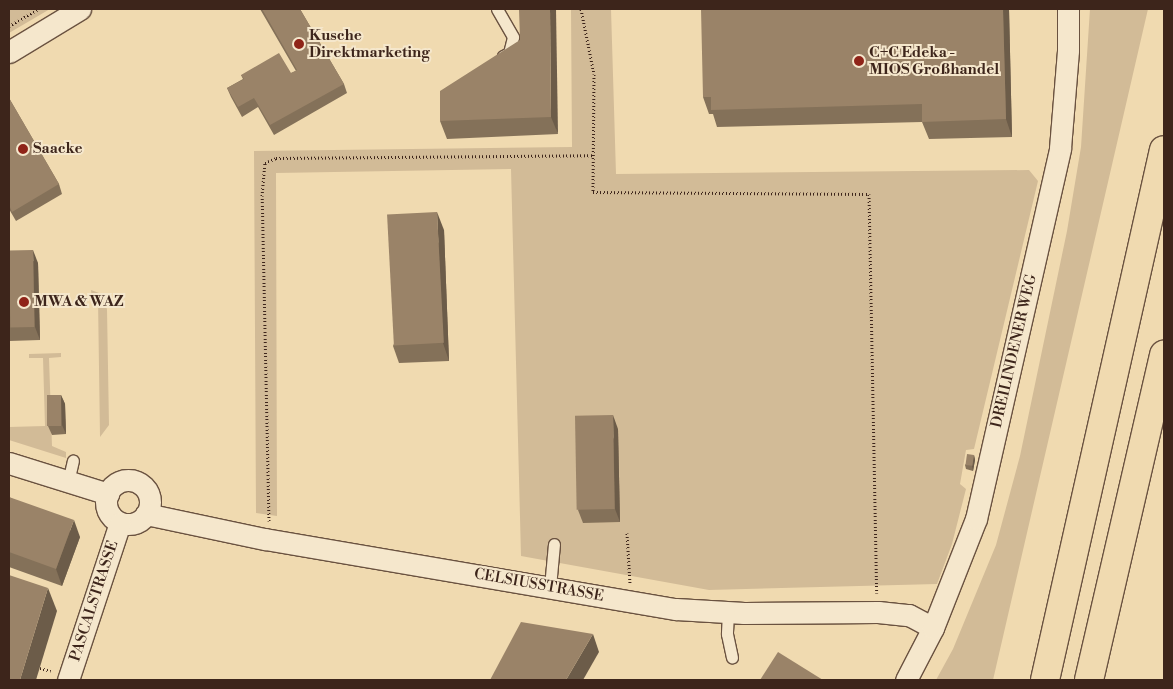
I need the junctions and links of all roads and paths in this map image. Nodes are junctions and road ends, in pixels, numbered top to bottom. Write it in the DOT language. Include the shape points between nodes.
graph roads {
  1 [pos="39,9"];
  2 [pos="80,9"];
  3 [pos="497,9"];
  4 [pos="582,9"];
  5 [pos="1068,9"];
  6 [pos="9,26"];
  7 [pos="9,52"];
  8 [pos="493,61"];
  9 [pos="1164,150"];
  10 [pos="593,155"];
  11 [pos="1164,354"];
  12 [pos="73,461"];
  13 [pos="9,463"];
  14 [pos="68,482"];
  15 [pos="108,494"];
  16 [pos="146,514"];
  17 [pos="120,523"];
  18 [pos="627,534"];
  19 [pos="266,539"];
  20 [pos="554,544"];
  21 [pos="550,587"];
  22 [pos="629,601"];
  23 [pos="878,612"];
  24 [pos="728,613"];
  25 [pos="933,628"];
  26 [pos="732,657"];
  27 [pos="68,680"];
  28 [pos="906,680"];
  29 [pos="1045,680"];
  30 [pos="1089,680"];
  1 -- 6 [label="path"];
  2 -- 7 [label="street"];
  3 -- 8 [label="lane" via="513,37 509,53"];
  4 -- 10 [label="path" via="594,74"];
  5 -- 25 [label="street, DREILINDENER WEG" via="1060,148 976,519"];
  9 -- 29 [label="highway"];
  10 -- 19 [label="path" via="276,158 265,163 262,196 269,521"];
  10 -- 23 [label="path" via="593,192 869,194"];
  11 -- 30 [label="highway"];
  12 -- 14 [label="lane"];
  13 -- 14 [label="street"];
  14 -- 15 [label="street"];
  15 -- 16 [label="street" via="124,480 138,483 150,500"];
  15 -- 17 [label="street" via="107,508"];
  16 -- 17 [label="street" via="134,523"];
  16 -- 19 [label="street, CELSIUSSTRASSE"];
  17 -- 27 [label="street, PASCALSTRASSE"];
  18 -- 22 [label="path"];
  19 -- 21 [label="street, CELSIUSSTRASSE"];
  20 -- 21 [label="lane"];
  21 -- 22 [label="street, CELSIUSSTRASSE"];
  22 -- 24 [label="street, CELSIUSSTRASSE"];
  23 -- 24 [label="street, CELSIUSSTRASSE"];
  23 -- 25 [label="street, CELSIUSSTRASSE" via="910,615"];
  24 -- 26 [label="lane" via="727,634"];
  25 -- 28 [label="street, DREILINDENER WEG"];
}
